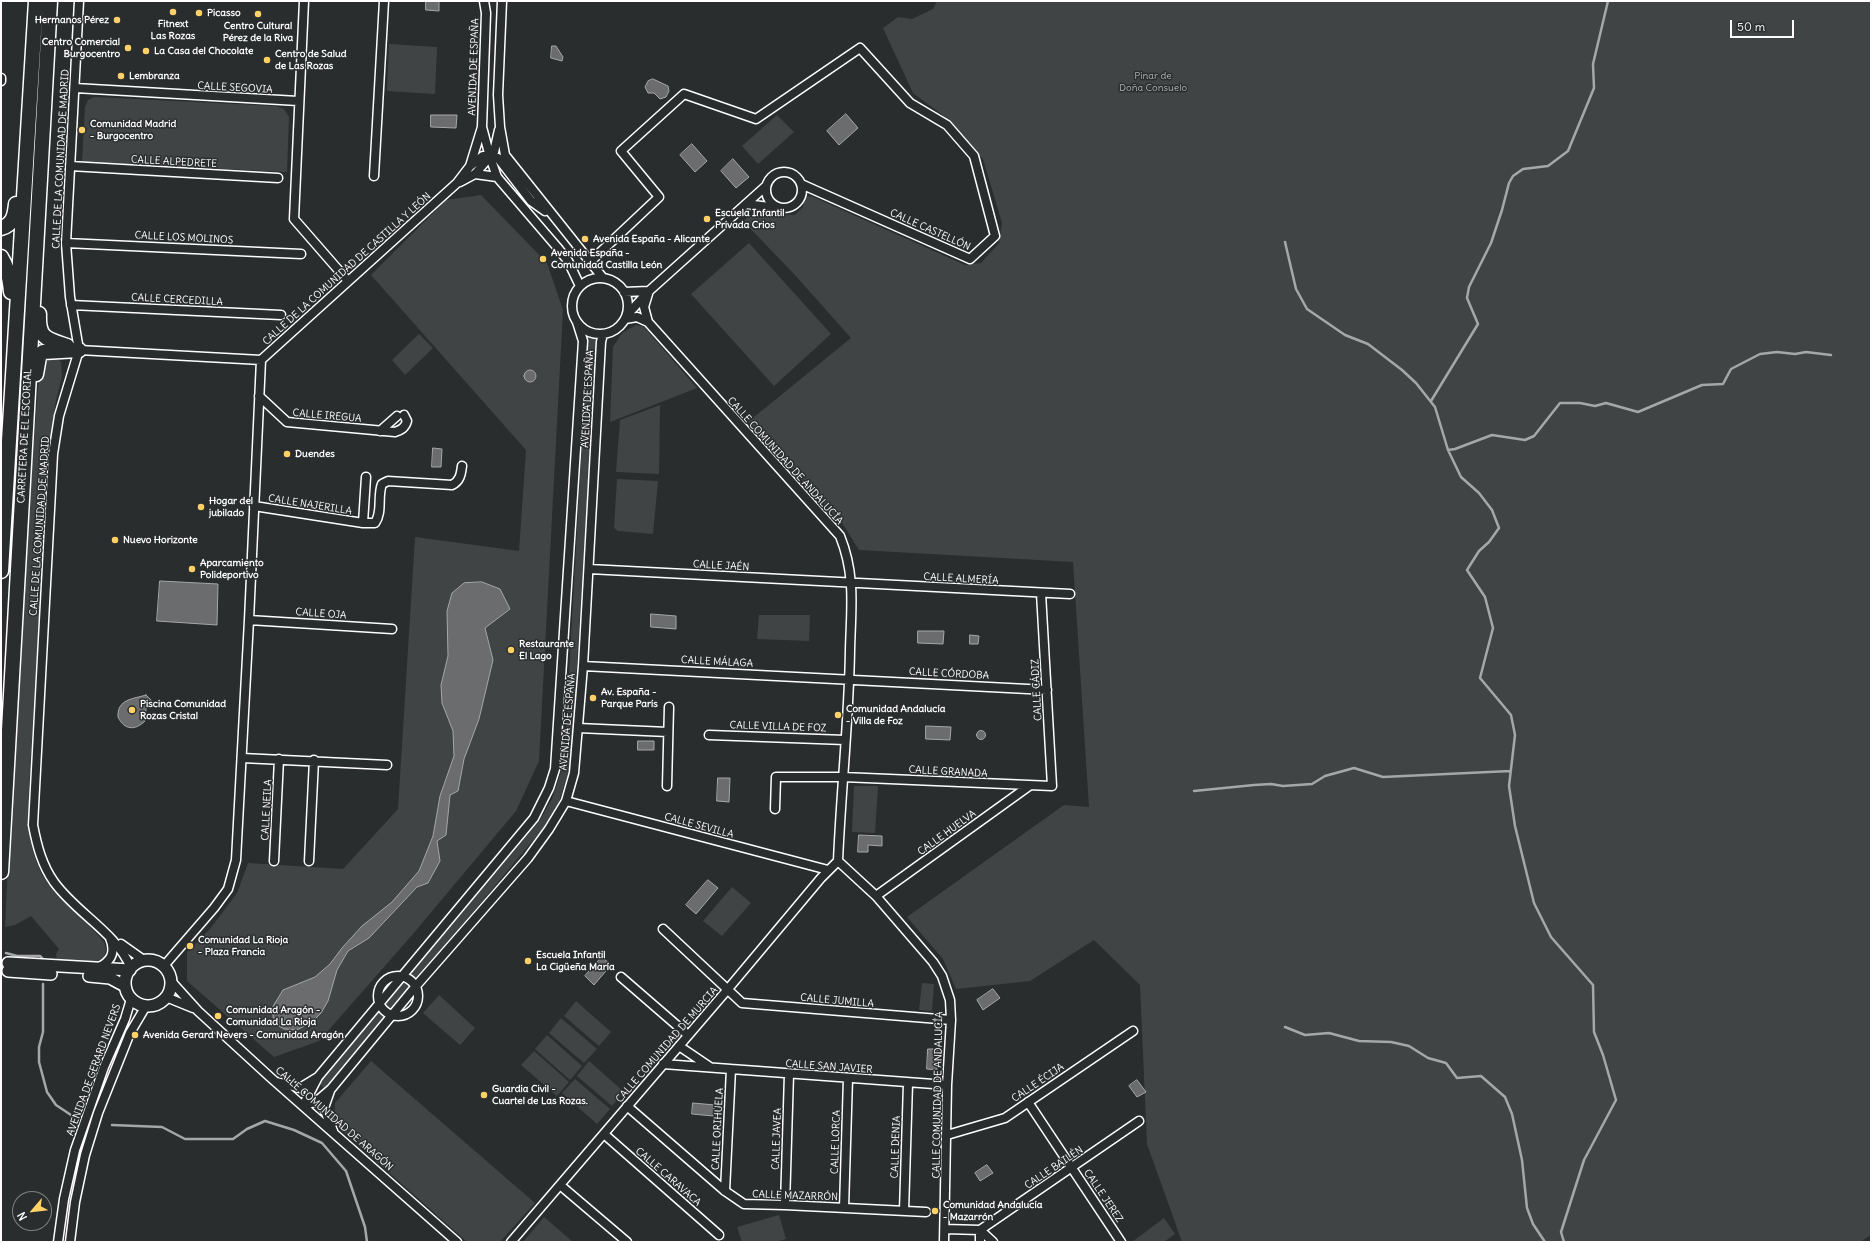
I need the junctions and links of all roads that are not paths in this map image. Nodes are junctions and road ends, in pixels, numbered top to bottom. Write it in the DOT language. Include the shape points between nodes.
graph roads {
  1 [pos="36,1"];
  2 [pos="50,1"];
  3 [pos="79,1"];
  4 [pos="304,1"];
  5 [pos="384,1"];
  6 [pos="484,1"];
  7 [pos="502,1"];
  8 [pos="75,88"];
  9 [pos="298,101"];
  10 [pos="29,103"];
  11 [pos="482,127"];
  12 [pos="500,127"];
  13 [pos="41,151"];
  14 [pos="490,157"];
  15 [pos="70,166"];
  16 [pos="470,166"];
  17 [pos="475,174"];
  18 [pos="374,176"];
  19 [pos="497,177"];
  20 [pos="278,178"];
  21 [pos="457,183"];
  22 [pos="801,184"];
  23 [pos="766,186"];
  24 [pos="746,204"];
  25 [pos="778,208"];
  26 [pos="553,216"];
  27 [pos="1,228"];
  28 [pos="66,242"];
  29 [pos="301,254"];
  30 [pos="1,257"];
  31 [pos="591,261"];
  32 [pos="603,278"];
  33 [pos="348,281"];
  34 [pos="580,286"];
  35 [pos="649,291"];
  36 [pos="624,292"];
  37 [pos="71,305"];
  38 [pos="281,315"];
  39 [pos="626,317"];
  40 [pos="578,322"];
  41 [pos="648,322"];
  42 [pos="15,324"];
  43 [pos="603,334"];
  44 [pos="79,350"];
  45 [pos="261,360"];
  46 [pos="259,396"];
  47 [pos="380,431"];
  48 [pos="462,466"];
  49 [pos="366,477"];
  50 [pos="254,506"];
  51 [pos="363,523"];
  52 [pos="20,543"];
  53 [pos="589,569"];
  54 [pos="1,571"];
  55 [pos="852,582"];
  56 [pos="1041,593"];
  57 [pos="1070,594"];
  58 [pos="249,620"];
  59 [pos="392,629"];
  60 [pos="583,666"];
  61 [pos="850,679"];
  62 [pos="1047,690"];
  63 [pos="669,707"];
  64 [pos="578,728"];
  65 [pos="668,732"];
  66 [pos="709,735"];
  67 [pos="845,740"];
  68 [pos="242,758"];
  69 [pos="279,759"];
  70 [pos="314,760"];
  71 [pos="387,765"];
  72 [pos="843,777"];
  73 [pos="666,786"];
  74 [pos="1029,786"];
  75 [pos="1052,786"];
  76 [pos="566,801"];
  77 [pos="775,809"];
  78 [pos="838,860"];
  79 [pos="274,861"];
  80 [pos="309,861"];
  81 [pos="828,870"];
  82 [pos="1,872"];
  83 [pos="876,896"];
  84 [pos="663,929"];
  85 [pos="108,934"];
  86 [pos="145,961"];
  87 [pos="163,966"];
  88 [pos="94,969"];
  89 [pos="131,969"];
  90 [pos="403,976"];
  91 [pos="621,977"];
  92 [pos="170,980"];
  93 [pos="125,986"];
  94 [pos="416,986"];
  95 [pos="728,989"];
  96 [pos="166,997"];
  97 [pos="131,999"];
  98 [pos="379,1005"];
  99 [pos="146,1006"];
  100 [pos="198,1011"];
  101 [pos="391,1016"];
  102 [pos="951,1020"];
  103 [pos="1133,1031"];
  104 [pos="688,1035"];
  105 [pos="679,1046"];
  106 [pos="663,1064"];
  107 [pos="710,1067"];
  108 [pos="731,1068"];
  109 [pos="789,1074"];
  110 [pos="318,1077"];
  111 [pos="848,1078"];
  112 [pos="276,1082"];
  113 [pos="908,1083"];
  114 [pos="947,1085"];
  115 [pos="331,1089"];
  116 [pos="1028,1102"];
  117 [pos="304,1106"];
  118 [pos="627,1106"];
  119 [pos="1139,1121"];
  120 [pos="334,1133"];
  121 [pos="604,1134"];
  122 [pos="947,1135"];
  123 [pos="1072,1168"];
  124 [pos="560,1185"];
  125 [pos="725,1191"];
  126 [pos="785,1205"];
  127 [pos="844,1208"];
  128 [pos="904,1211"];
  129 [pos="926,1212"];
  130 [pos="945,1229"];
  131 [pos="980,1230"];
  132 [pos="719,1236"];
  133 [pos="58,1242"];
  134 [pos="70,1242"];
  135 [pos="457,1242"];
  136 [pos="511,1242"];
  137 [pos="627,1242"];
  138 [pos="944,1242"];
  139 [pos="980,1242"];
  140 [pos="993,1242"];
  141 [pos="1121,1242"];
  1 -- 10 [label="highway, CARRETERA DE EL ESCORIAL"];
  2 -- 13 [label="highway, CARRETERA DE EL ESCORIAL"];
  3 -- 8 [label="street, CALLE DE LA COMUNIDAD DE MADRID"];
  4 -- 9 [label="street"];
  5 -- 18 [label="street"];
  6 -- 11 [label="street, AVENIDA DE ESPAÑA" via="486,13"];
  7 -- 12 [label="street" via="498,95"];
  8 -- 9 [label="street, CALLE SEGOVIA"];
  8 -- 15 [label="street, CALLE DE LA COMUNIDAD DE MADRID"];
  9 -- 33 [label="street" via="294,219"];
  10 -- 27 [label="highway" via="15,214 12,221"];
  10 -- 42 [label="highway, CARRETERA DE EL ESCORIAL"];
  11 -- 14 [label="street, AVENIDA DE ESPAÑA"];
  11 -- 16 [label="street, CALLE DE LA COMUNIDAD DE CASTILLA Y LEÓN"];
  12 -- 14 [label="street" via="494,152"];
  12 -- 26 [label="street" via="506,155"];
  13 -- 44 [label="highway" via="45,197 39,326 44,337 50,341"];
  13 -- 52 [label="highway, CARRETERA DE EL ESCORIAL"];
  14 -- 16 [label="street, CALLE DE LA COMUNIDAD DE CASTILLA Y LEÓN" via="483,156"];
  14 -- 17 [label="street, CALLE DE LA COMUNIDAD DE CASTILLA Y LEÓN"];
  14 -- 19 [label="street, AVENIDA DE ESPAÑA"];
  14 -- 26 [label="street" via="498,158 531,201"];
  15 -- 20 [label="street, CALLE ALPEDRETE"];
  15 -- 28 [label="street, CALLE DE LA COMUNIDAD DE MADRID"];
  16 -- 21 [label="street, CALLE DE LA COMUNIDAD DE CASTILLA Y LEÓN"];
  17 -- 19 [label="street"];
  17 -- 21 [label="street, CALLE DE LA COMUNIDAD DE CASTILLA Y LEÓN"];
  19 -- 34 [label="street, AVENIDA DE ESPAÑA" via="568,261"];
  21 -- 33 [label="street, CALLE DE LA COMUNIDAD DE CASTILLA Y LEÓN"];
  22 -- 23 [label="street" via="794,175 786,172 776,174 769,179"];
  22 -- 25 [label="street" via="802,194 796,204 788,208"];
  22 -- 31 [label="street, CALLE CASTELLÓN" via="970,259 995,236 974,156 947,125 910,103 860,48 756,119 684,94 621,151 659,197"];
  23 -- 24 [label="street"];
  23 -- 25 [label="street" via="769,201"];
  24 -- 25 [label="street"];
  24 -- 35 [label="street"];
  26 -- 31 [label="street"];
  28 -- 29 [label="street, CALLE LOS MOLINOS"];
  28 -- 37 [label="street, CALLE DE LA COMUNIDAD DE MADRID"];
  30 -- 42 [label="highway" via="11,280"];
  31 -- 32 [label="street"];
  32 -- 34 [label="street" via="591,280"];
  32 -- 36 [label="street" via="615,283"];
  33 -- 45 [label="street, CALLE DE LA COMUNIDAD DE CASTILLA Y LEÓN"];
  34 -- 40 [label="street" via="572,304 573,314"];
  35 -- 36 [label="street"];
  35 -- 39 [label="street"];
  35 -- 41 [label="street" via="644,307"];
  36 -- 39 [label="street" via="628,307"];
  37 -- 38 [label="street, CALLE CERCEDILLA"];
  37 -- 44 [label="street, CALLE DE LA COMUNIDAD DE MADRID"];
  39 -- 41 [label="street" via="638,317"];
  39 -- 43 [label="street" via="620,326"];
  40 -- 43 [label="street" via="585,329"];
  40 -- 90 [label="street, AVENIDA DE ESPAÑA" via="583,341 556,769 534,818"];
  41 -- 55 [label="street, CALLE COMUNIDAD DE ANDALUCÍA" via="840,536 848,555"];
  42 -- 54 [label="highway, CARRETERA DE EL ESCORIAL"];
  43 -- 53 [label="street, AVENIDA DE ESPAÑA" via="600,349"];
  44 -- 45 [label="street, CALLE DE LA COMUNIDAD DE CASTILLA Y LEÓN"];
  44 -- 52 [label="highway" via="43,352 37,363"];
  44 -- 85 [label="street, CALLE DE LA COMUNIDAD DE MADRID" via="59,416 53,454 34,826 43,864 54,882 69,900"];
  45 -- 46 [label="street"];
  46 -- 47 [label="street, CALLE IREGUA" via="287,422"];
  46 -- 50 [label="street"];
  47 -- 47 [label="street, CALLE IREGUA" via="400,430 407,421 401,415"];
  48 -- 51 [label="street, CALLE NAJERILLA" via="460,477 452,485 388,481 382,484 379,517 375,523"];
  49 -- 51 [label="street, CALLE NAJERILLA"];
  50 -- 51 [label="street, CALLE NAJERILLA"];
  50 -- 58 [label="street"];
  52 -- 82 [label="highway, CARRETERA DE EL ESCORIAL"];
  53 -- 55 [label="street, CALLE JAÉN"];
  53 -- 60 [label="street, AVENIDA DE ESPAÑA"];
  55 -- 56 [label="street, CALLE ALMERÍA"];
  55 -- 61 [label="street, CALLE COMUNIDAD DE ANDALUCÍA"];
  56 -- 57 [label="street, CALLE ALMERÍA"];
  56 -- 62 [label="street, CALLE CÁDIZ"];
  58 -- 59 [label="street, CALLE OJA"];
  58 -- 68 [label="street"];
  60 -- 61 [label="street, CALLE MÁLAGA"];
  60 -- 64 [label="street, AVENIDA DE ESPAÑA"];
  61 -- 62 [label="street, CALLE CÓRDOBA"];
  61 -- 67 [label="street, CALLE COMUNIDAD DE ANDALUCÍA"];
  62 -- 75 [label="street, CALLE CÁDIZ"];
  63 -- 65 [label="street"];
  64 -- 65 [label="street"];
  64 -- 76 [label="street, AVENIDA DE ESPAÑA" via="574,773"];
  65 -- 73 [label="street"];
  66 -- 67 [label="street, CALLE VILLA DE FOZ"];
  67 -- 72 [label="street, CALLE COMUNIDAD DE ANDALUCÍA"];
  68 -- 69 [label="street"];
  68 -- 87 [label="street" via="236,860 228,889"];
  69 -- 70 [label="street"];
  69 -- 79 [label="street, CALLE NEILA"];
  70 -- 71 [label="street"];
  70 -- 80 [label="street"];
  72 -- 74 [label="street, CALLE GRANADA"];
  72 -- 77 [label="street, CALLE GRANADA" via="776,777"];
  72 -- 78 [label="street, CALLE COMUNIDAD DE ANDALUCÍA"];
  74 -- 75 [label="street, CALLE GRANADA"];
  74 -- 83 [label="street, CALLE HUELVA"];
  76 -- 81 [label="street, CALLE SEVILLA"];
  76 -- 94 [label="street, AVENIDA DE ESPAÑA" via="528,858"];
  78 -- 81 [label="street, CALLE COMUNIDAD DE MURCIA"];
  78 -- 83 [label="street, CALLE COMUNIDAD DE ANDALUCÍA"];
  81 -- 95 [label="street, CALLE COMUNIDAD DE MURCIA"];
  83 -- 102 [label="street, CALLE COMUNIDAD DE ANDALUCÍA" via="942,976 950,1000"];
  84 -- 95 [label="street, CALLE JUMILLA"];
  85 -- 86 [label="street, CALLE DE LA COMUNIDAD DE MADRID"];
  85 -- 88 [label="street" via="114,950 111,958 104,965"];
  85 -- 89 [label="street, CALLE DE LA COMUNIDAD DE MADRID" via="125,954"];
  86 -- 87 [label="street"];
  86 -- 89 [label="street"];
  87 -- 92 [label="street"];
  88 -- 89 [label="street"];
  88 -- 93 [label="street" via="8,967 110,978"];
  89 -- 93 [label="street"];
  90 -- 94 [label="street"];
  90 -- 98 [label="street, AVENIDA DE ESPAÑA"];
  90 -- 98 [label="street" via="393,976 382,983 377,996"];
  91 -- 104 [label="street"];
  92 -- 96 [label="street"];
  92 -- 100 [label="street, CALLE COMUNIDAD DE ARAGÓN"];
  93 -- 97 [label="street"];
  94 -- 101 [label="street, AVENIDA DE ESPAÑA"];
  94 -- 101 [label="street" via="417,1004 412,1011 406,1015"];
  95 -- 102 [label="street, CALLE JUMILLA" via="742,1003"];
  95 -- 104 [label="street, CALLE COMUNIDAD DE MURCIA"];
  96 -- 99 [label="street" via="157,1004"];
  96 -- 100 [label="street, CALLE COMUNIDAD DE ARAGÓN"];
  97 -- 99 [label="street"];
  97 -- 133 [label="street, AVENIDA DE GERARD NEVERS" via="75,1150 65,1192"];
  98 -- 101 [label="street"];
  98 -- 110 [label="street, AVENIDA DE ESPAÑA"];
  99 -- 134 [label="street, AVENIDA DE GERARD NEVERS" via="130,1033 98,1113 85,1155"];
  100 -- 112 [label="street, CALLE COMUNIDAD DE ARAGÓN"];
  101 -- 115 [label="street, AVENIDA DE ESPAÑA"];
  102 -- 114 [label="street, CALLE COMUNIDAD DE ANDALUCÍA"];
  103 -- 116 [label="street, CALLE ÉCIJA"];
  104 -- 105 [label="street, CALLE COMUNIDAD DE MURCIA"];
  105 -- 106 [label="street, CALLE COMUNIDAD DE MURCIA"];
  105 -- 107 [label="street"];
  106 -- 107 [label="street, CALLE SAN JAVIER"];
  106 -- 118 [label="street, CALLE COMUNIDAD DE MURCIA"];
  107 -- 108 [label="street, CALLE SAN JAVIER"];
  108 -- 109 [label="street, CALLE SAN JAVIER"];
  108 -- 125 [label="street, CALLE ORIHUELA"];
  109 -- 111 [label="street, CALLE SAN JAVIER"];
  109 -- 126 [label="street, CALLE JAVEA"];
  110 -- 112 [label="street, AVENIDA DE ESPAÑA" via="300,1088"];
  110 -- 117 [label="street, AVENIDA DE ESPAÑA"];
  111 -- 113 [label="street, CALLE SAN JAVIER"];
  111 -- 127 [label="street, CALLE LORCA"];
  112 -- 117 [label="street, CALLE COMUNIDAD DE ARAGÓN"];
  113 -- 114 [label="street, CALLE SAN JAVIER"];
  113 -- 128 [label="street, CALLE DENIA"];
  114 -- 122 [label="street, CALLE COMUNIDAD DE ANDALUCÍA"];
  115 -- 117 [label="street, AVENIDA DE ESPAÑA" via="317,1101"];
  115 -- 120 [label="street, AVENIDA DE ESPAÑA" via="324,1108"];
  116 -- 122 [label="street, CALLE ÉCIJA" via="1005,1118"];
  116 -- 123 [label="street, CALLE JEREZ"];
  117 -- 120 [label="street, CALLE COMUNIDAD DE ARAGÓN"];
  118 -- 121 [label="street, CALLE COMUNIDAD DE MURCIA"];
  118 -- 125 [label="street, CALLE MAZARRÓN"];
  119 -- 123 [label="street, CALLE BAILÉN"];
  120 -- 135 [label="street, CALLE COMUNIDAD DE ARAGÓN"];
  121 -- 124 [label="street, CALLE COMUNIDAD DE MURCIA"];
  121 -- 132 [label="street, CALLE CARAVACA"];
  122 -- 130 [label="street, CALLE COMUNIDAD DE ANDALUCÍA"];
  123 -- 131 [label="street, CALLE BAILÉN"];
  123 -- 141 [label="street, CALLE JEREZ"];
  124 -- 136 [label="street, CALLE COMUNIDAD DE MURCIA"];
  124 -- 137 [label="street"];
  125 -- 126 [label="street, CALLE MAZARRÓN" via="744,1204"];
  126 -- 127 [label="street, CALLE MAZARRÓN"];
  127 -- 128 [label="street, CALLE MAZARRÓN"];
  128 -- 129 [label="street, CALLE MAZARRÓN"];
  130 -- 131 [label="street"];
  130 -- 138 [label="street, CALLE COMUNIDAD DE ANDALUCÍA"];
  131 -- 139 [label="street"];
  131 -- 140 [label="street"];
}
